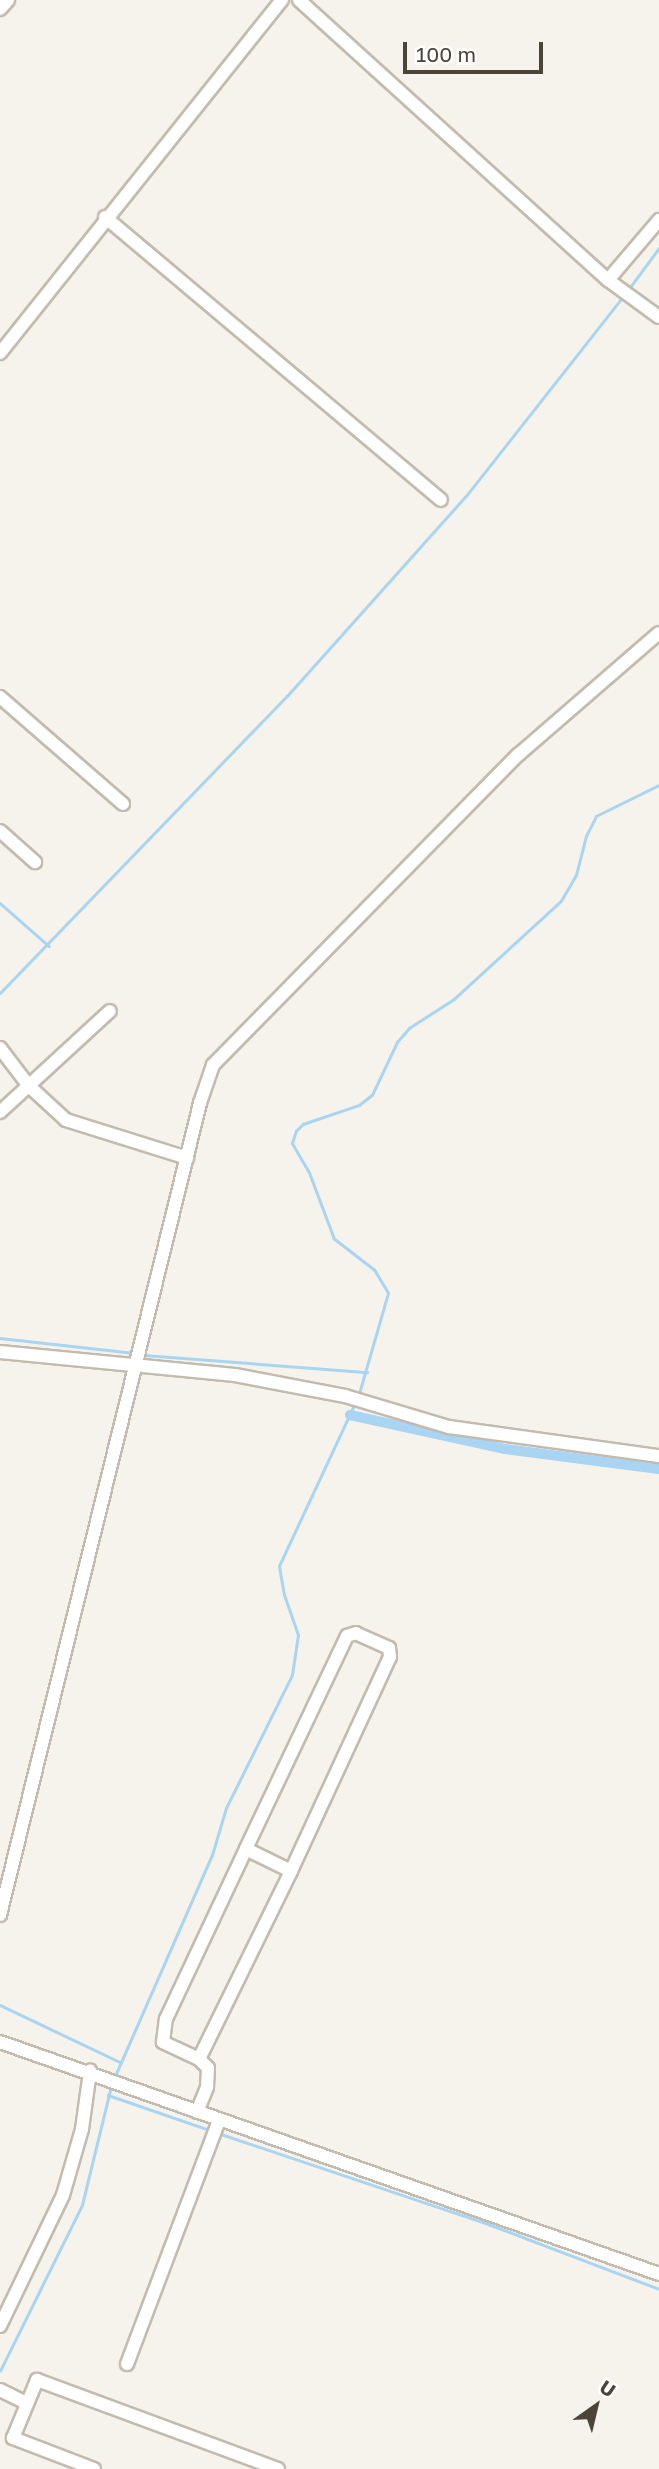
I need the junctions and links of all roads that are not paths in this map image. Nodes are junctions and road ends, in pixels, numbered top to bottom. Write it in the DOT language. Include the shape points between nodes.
graph roads {
  1 [pos="8,0"];
  2 [pos="282,0"];
  3 [pos="299,0"];
  4 [pos="0,9"];
  5 [pos="105,217"];
  6 [pos="659,220"];
  7 [pos="612,284"];
  8 [pos="659,317"];
  9 [pos="0,353"];
  10 [pos="441,500"];
  11 [pos="659,633"];
  12 [pos="0,697"];
  13 [pos="123,804"];
  14 [pos="0,831"];
  15 [pos="35,862"];
  16 [pos="110,1011"];
  17 [pos="0,1048"];
  18 [pos="29,1086"];
  19 [pos="0,1112"];
  20 [pos="187,1158"];
  21 [pos="0,1352"];
  22 [pos="137,1363"];
  23 [pos="659,1456"];
  24 [pos="246,1849"];
  25 [pos="290,1871"];
  26 [pos="0,1915"];
  27 [pos="0,2042"];
  28 [pos="199,2059"];
  29 [pos="95,2073"];
  30 [pos="197,2112"];
  31 [pos="219,2120"];
  32 [pos="659,2274"];
  33 [pos="0,2326"];
  34 [pos="127,2364"];
  35 [pos="3,2392"];
  36 [pos="25,2402"];
  37 [pos="94,2469"];
  38 [pos="277,2469"];
  1 -- 4 [label="street"];
  2 -- 5 [label="street"];
  3 -- 7 [label="street"];
  5 -- 9 [label="street"];
  5 -- 10 [label="street"];
  6 -- 7 [label="street"];
  7 -- 8 [label="street"];
  11 -- 20 [label="street" via="518,755 216,1060 207,1078"];
  12 -- 13 [label="street"];
  14 -- 15 [label="street"];
  16 -- 18 [label="street"];
  17 -- 18 [label="street"];
  18 -- 19 [label="street"];
  18 -- 20 [label="street" via="66,1120"];
  20 -- 22 [label="street"];
  21 -- 22 [label="street"];
  22 -- 23 [label="street" via="235,1375 345,1396 449,1427"];
  22 -- 26 [label="street"];
  24 -- 25 [label="street"];
  24 -- 25 [label="street" via="347,1636 356,1633 391,1652"];
  24 -- 28 [label="street" via="162,2032 163,2042"];
  25 -- 28 [label="street"];
  27 -- 29 [label="street"];
  28 -- 30 [label="street" via="209,2078"];
  29 -- 30 [label="street"];
  29 -- 33 [label="street" via="62,2195"];
  30 -- 31 [label="street"];
  31 -- 32 [label="street"];
  31 -- 34 [label="street"];
  35 -- 36 [label="street"];
  36 -- 37 [label="street" via="13,2438"];
  36 -- 38 [label="street" via="37,2380"];
}
